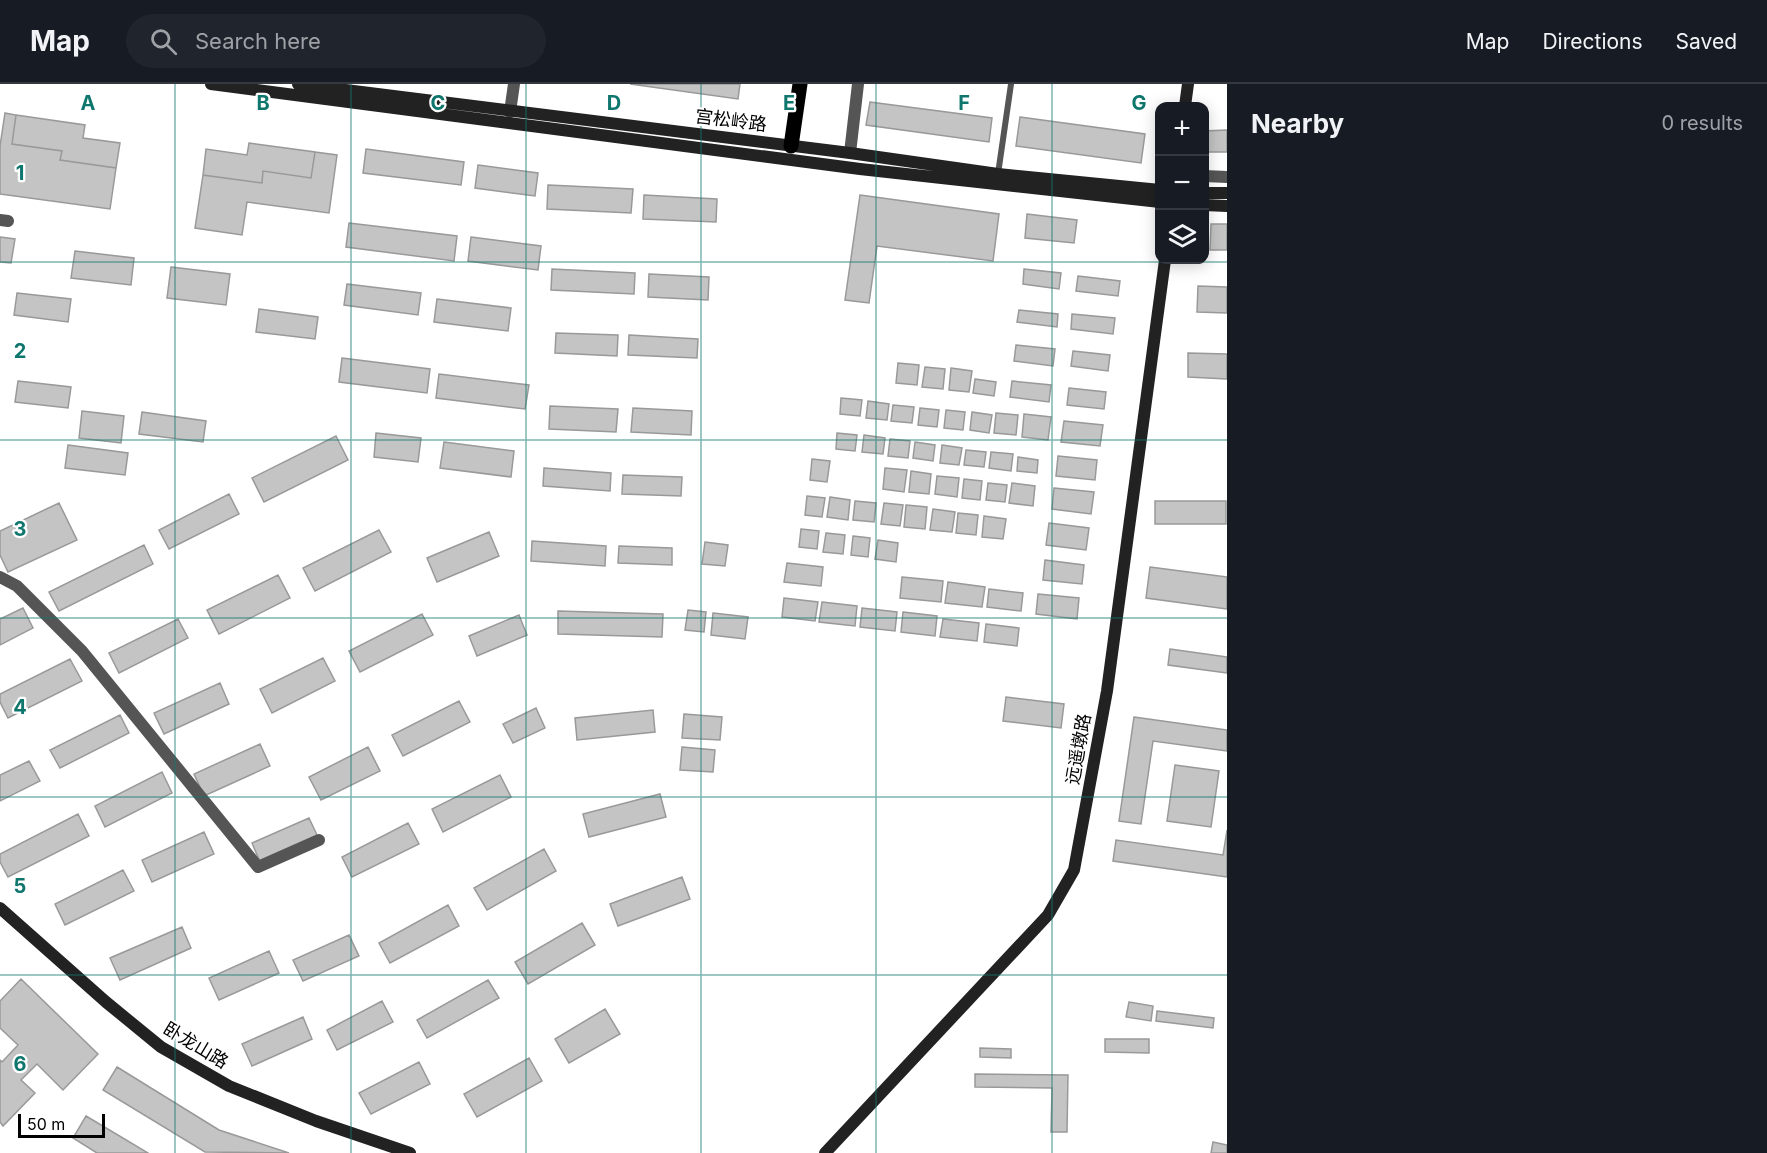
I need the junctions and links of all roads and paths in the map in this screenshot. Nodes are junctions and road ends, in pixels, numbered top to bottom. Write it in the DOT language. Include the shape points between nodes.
graph roads {
  1 [pos="211,84"];
  2 [pos="298,84"];
  3 [pos="514,84"];
  4 [pos="800,84"];
  5 [pos="858,84"];
  6 [pos="1011,84"];
  7 [pos="1188,84"];
  8 [pos="1186,102"];
  9 [pos="510,111"];
  10 [pos="791,146"];
  11 [pos="850,153"];
  12 [pos="998,174"];
  13 [pos="1209,176"];
  14 [pos="1227,177"];
  15 [pos="1155,190"];
  16 [pos="1209,192"];
  17 [pos="1227,193"];
  18 [pos="1155,201"];
  19 [pos="1209,205"];
  20 [pos="1227,206"];
  21 [pos="1164,264"];
  22 [pos="0,577"];
  23 [pos="319,840"];
  24 [pos="0,908"];
  25 [pos="410,1153"];
  26 [pos="825,1153"];
  1 -- 18 [label="main road" via="860,169"];
  2 -- 9 [label="main road, 宫松岭路"];
  3 -- 9 [label="street"];
  4 -- 10 [label="main road"];
  5 -- 11 [label="street"];
  6 -- 12 [label="lane"];
  7 -- 8 [label="main road"];
  9 -- 10 [label="main road, 宫松岭路"];
  10 -- 11 [label="main road, 宫松岭路"];
  11 -- 12 [label="main road, 宫松岭路"];
  12 -- 15 [label="main road, 宫松岭路"];
  13 -- 14 [label="street"];
  16 -- 17 [label="main road"];
  19 -- 20 [label="main road"];
  21 -- 26 [label="main road, 远遥墩路" via="1107,691 1074,870 1048,915"];
  22 -- 23 [label="street" via="17,586 82,651 258,867"];
  24 -- 25 [label="main road, 卧龙山路" via="161,1047 229,1086"];
}
